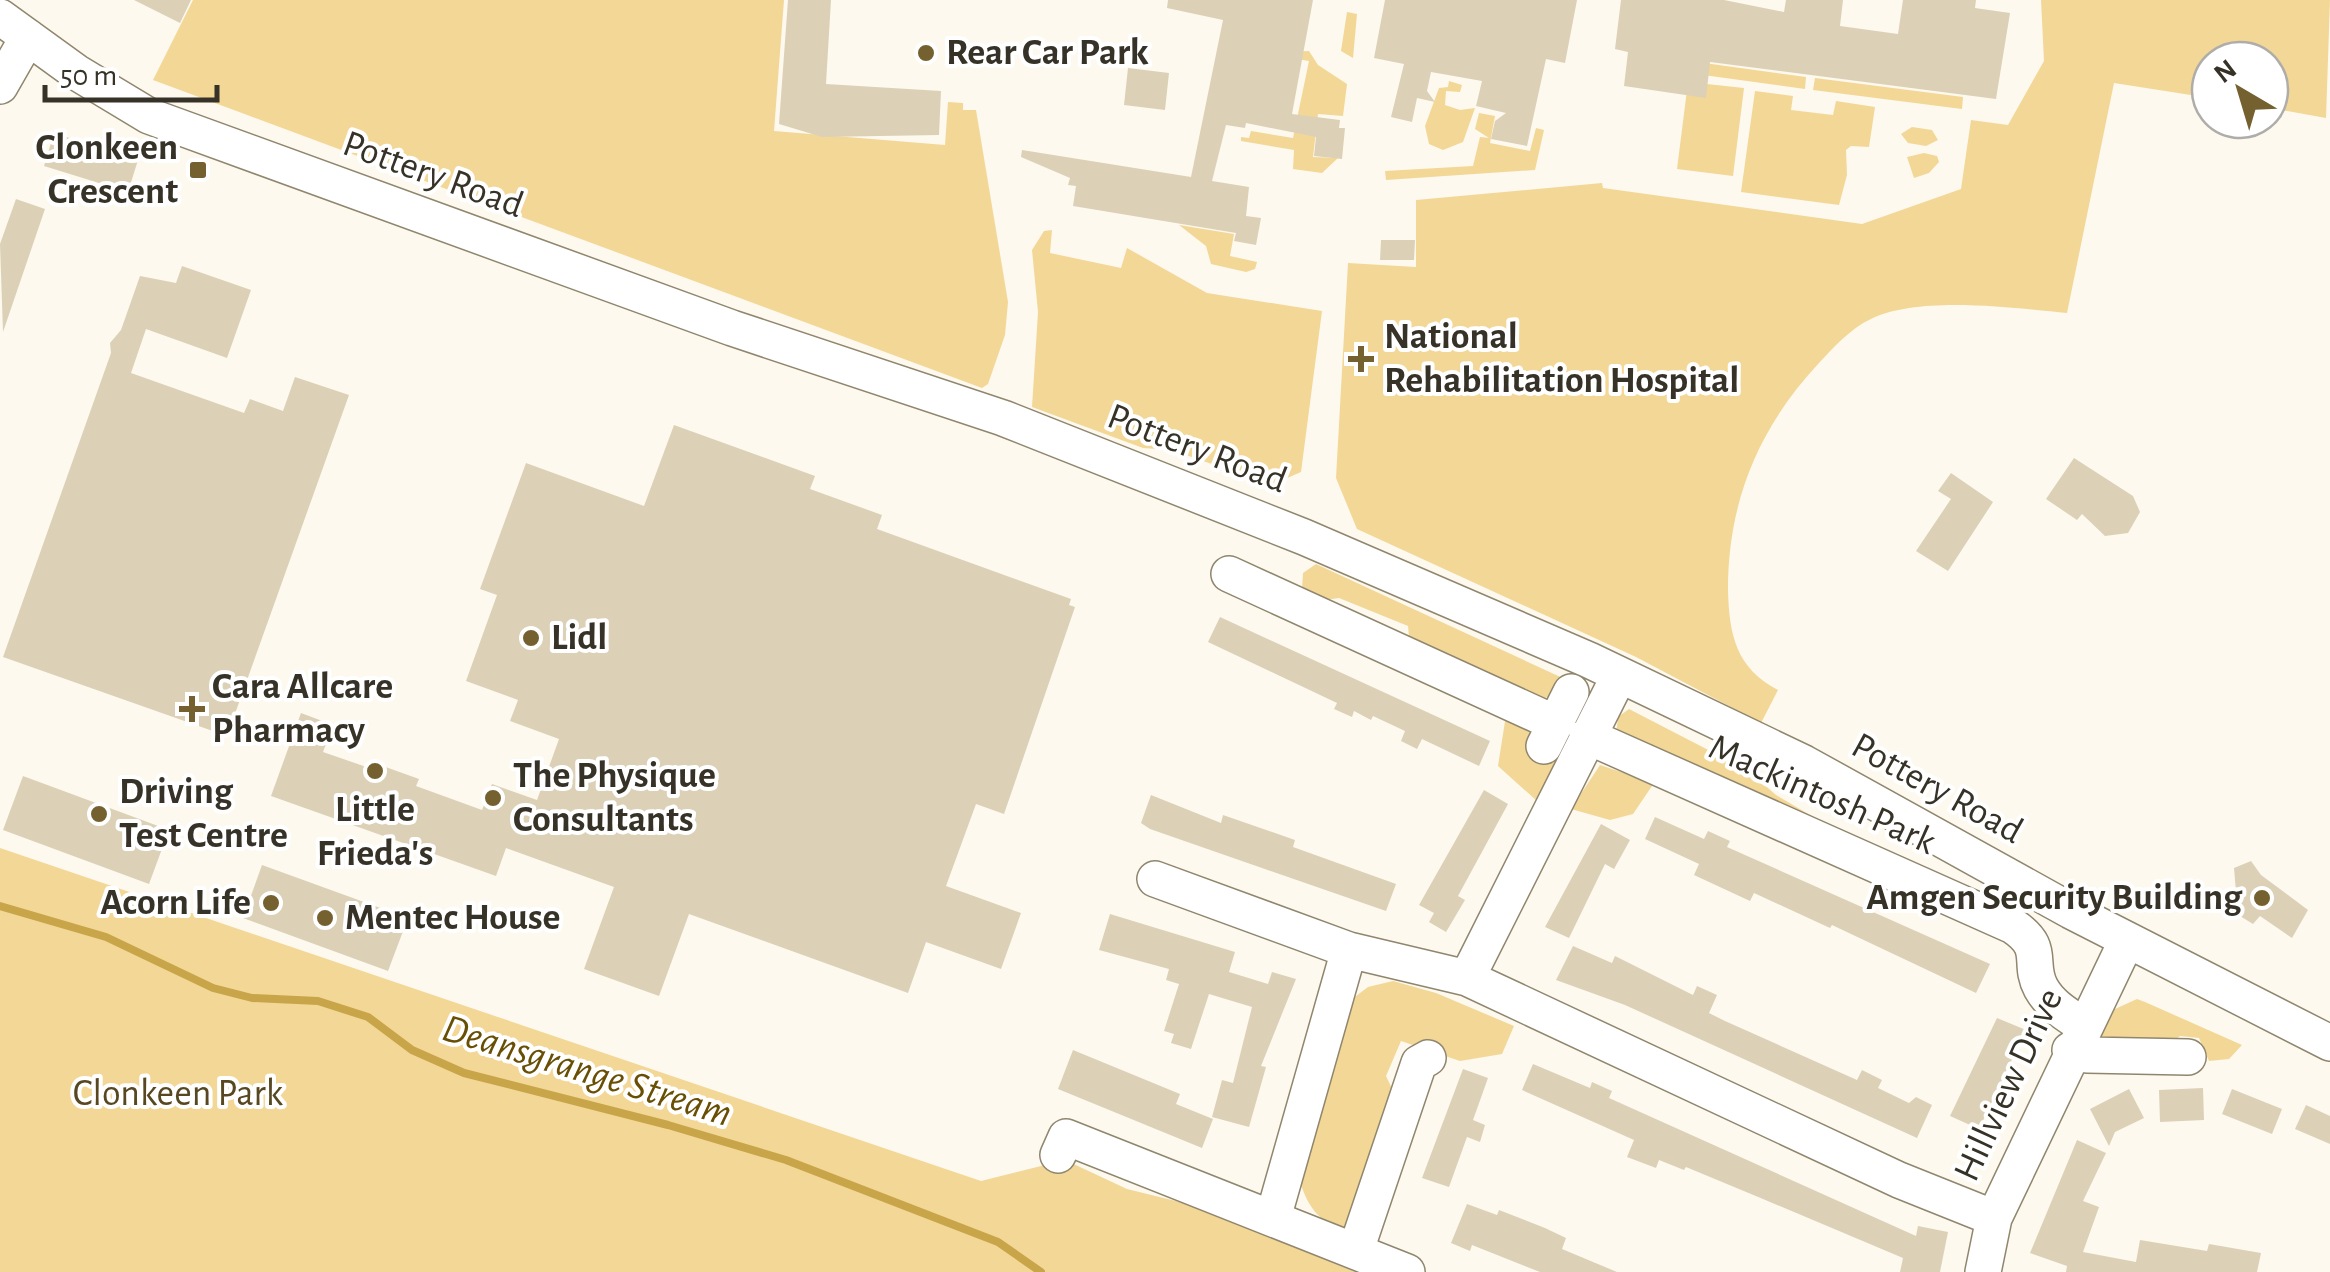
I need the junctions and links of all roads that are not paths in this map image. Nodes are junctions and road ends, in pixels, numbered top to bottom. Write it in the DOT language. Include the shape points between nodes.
graph roads {
  1 [pos="14,27"];
  2 [pos="0,86"];
  3 [pos="1304,537"];
  4 [pos="1229,574"];
  5 [pos="1275,594"];
  6 [pos="1620,676"];
  7 [pos="1564,724"];
  8 [pos="1155,880"];
  9 [pos="2127,940"];
  10 [pos="1349,950"];
  11 [pos="1467,978"];
  12 [pos="2077,1038"];
  13 [pos="2330,1042"];
  14 [pos="2188,1057"];
  15 [pos="1428,1058"];
  16 [pos="1058,1156"];
  17 [pos="1273,1218"];
  18 [pos="1994,1218"];
  19 [pos="1356,1250"];
  20 [pos="1407,1272"];
  21 [pos="1983,1272"];
  1 -- 2 [label="street"];
  1 -- 3 [label="street, Pottery Road" via="150,116 732,328 957,402"];
  3 -- 5 [label="street"];
  3 -- 6 [label="street, Pottery Road"];
  4 -- 5 [label="street, Mackintosh Park"];
  5 -- 7 [label="street, Mackintosh Park"];
  6 -- 7 [label="street"];
  6 -- 9 [label="street, Pottery Road" via="1804,763"];
  7 -- 11 [label="street"];
  7 -- 12 [label="street, Mackintosh Park" via="2013,926 2030,937 2039,986"];
  8 -- 10 [label="street"];
  9 -- 12 [label="street, Hillview Drive"];
  9 -- 13 [label="street, Pottery Road"];
  10 -- 11 [label="street"];
  10 -- 17 [label="street"];
  11 -- 18 [label="street"];
  12 -- 14 [label="street" via="2087,1055"];
  12 -- 18 [label="street, Hillview Drive"];
  15 -- 19 [label="street" via="1418,1064"];
  16 -- 17 [label="street" via="1066,1137"];
  17 -- 19 [label="street"];
  18 -- 21 [label="street, Hillview Drive"];
  19 -- 20 [label="street"];
}
